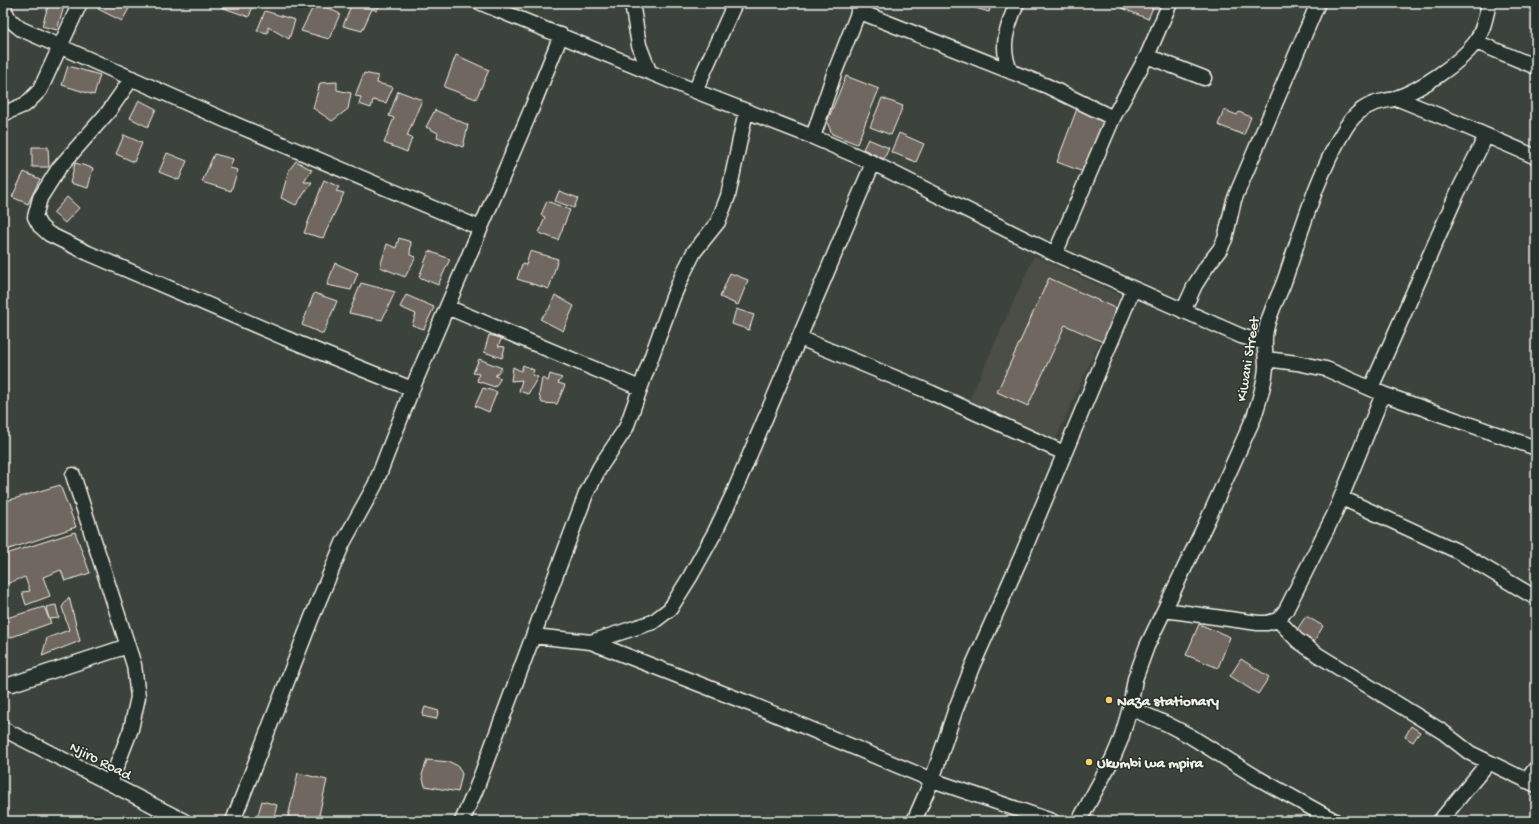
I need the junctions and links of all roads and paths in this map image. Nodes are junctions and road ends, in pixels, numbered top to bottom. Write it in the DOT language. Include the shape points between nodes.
graph roads {
  1 [pos="4,3"];
  2 [pos="80,3"];
  3 [pos="481,3"];
  4 [pos="632,3"];
  5 [pos="735,3"];
  6 [pos="1017,3"];
  7 [pos="1170,3"];
  8 [pos="1318,3"];
  9 [pos="1489,3"];
  10 [pos="860,7"];
  11 [pos="561,35"];
  12 [pos="1476,42"];
  13 [pos="60,47"];
  14 [pos="1148,56"];
  15 [pos="1536,68"];
  16 [pos="649,71"];
  17 [pos="1011,72"];
  18 [pos="132,78"];
  19 [pos="1204,78"];
  20 [pos="695,91"];
  21 [pos="1396,98"];
  22 [pos="746,111"];
  23 [pos="3,114"];
  24 [pos="1113,118"];
  25 [pos="1486,136"];
  26 [pos="813,137"];
  27 [pos="1536,157"];
  28 [pos="873,163"];
  29 [pos="480,228"];
  30 [pos="1055,254"];
  31 [pos="1133,289"];
  32 [pos="447,307"];
  33 [pos="1183,311"];
  34 [pos="800,338"];
  35 [pos="1265,343"];
  36 [pos="1266,359"];
  37 [pos="640,388"];
  38 [pos="412,389"];
  39 [pos="1377,391"];
  40 [pos="1536,448"];
  41 [pos="1064,453"];
  42 [pos="73,475"];
  43 [pos="1342,498"];
  44 [pos="1536,598"];
  45 [pos="1165,610"];
  46 [pos="1278,620"];
  47 [pos="533,636"];
  48 [pos="591,642"];
  49 [pos="128,646"];
  50 [pos="12,684"];
  51 [pos="1130,708"];
  52 [pos="3,729"];
  53 [pos="1488,763"];
  54 [pos="1536,768"];
  55 [pos="932,780"];
  56 [pos="110,783"];
  57 [pos="1531,783"];
  58 [pos="184,821"];
  59 [pos="233,821"];
  60 [pos="462,821"];
  61 [pos="914,821"];
  62 [pos="1052,821"];
  63 [pos="1079,821"];
  64 [pos="1335,821"];
  65 [pos="1440,821"];
  1 -- 13 [label="street" via="6,14 12,22 21,29"];
  2 -- 13 [label="street"];
  3 -- 11 [label="street"];
  4 -- 16 [label="street" via="639,45"];
  5 -- 20 [label="street"];
  6 -- 17 [label="street" via="1004,42 1006,62"];
  7 -- 14 [label="street"];
  8 -- 33 [label="street" via="1234,200 1220,249 1195,285"];
  9 -- 12 [label="street, Kiwani Street"];
  10 -- 17 [label="street"];
  10 -- 26 [label="street"];
  11 -- 16 [label="street"];
  11 -- 29 [label="street"];
  12 -- 15 [label="street"];
  12 -- 21 [label="street, Kiwani Street" via="1430,81"];
  13 -- 18 [label="street"];
  13 -- 23 [label="street" via="40,90 26,104"];
  14 -- 19 [label="street"];
  14 -- 24 [label="street"];
  16 -- 20 [label="street"];
  17 -- 24 [label="street" via="1047,86"];
  18 -- 29 [label="street"];
  18 -- 38 [label="street" via="109,111 59,168 40,198 36,217 40,226 49,234 88,253 285,338"];
  20 -- 22 [label="street"];
  21 -- 25 [label="street"];
  21 -- 35 [label="street, Kiwani Street" via="1363,108 1347,126 1331,154 1269,318"];
  22 -- 26 [label="street"];
  22 -- 37 [label="street" via="728,196 721,216 694,252 682,274"];
  24 -- 30 [label="street"];
  25 -- 27 [label="street"];
  25 -- 39 [label="street" via="1456,196"];
  26 -- 28 [label="street"];
  28 -- 30 [label="street"];
  28 -- 34 [label="street"];
  29 -- 32 [label="street"];
  30 -- 31 [label="street"];
  31 -- 33 [label="street"];
  31 -- 41 [label="street"];
  32 -- 37 [label="street"];
  32 -- 38 [label="street"];
  33 -- 35 [label="street" via="1241,336"];
  34 -- 41 [label="street" via="932,393"];
  34 -- 48 [label="street" via="718,525 670,609 653,622"];
  35 -- 36 [label="street, Kiwani Street"];
  36 -- 39 [label="street" via="1326,369"];
  36 -- 45 [label="street, Kiwani Street" via="1263,384 1254,416"];
  37 -- 47 [label="street" via="626,428 600,467 586,494"];
  38 -- 59 [label="street" via="375,485 345,538"];
  39 -- 40 [label="street"];
  39 -- 43 [label="street"];
  41 -- 55 [label="street" via="972,667"];
  42 -- 49 [label="street"];
  43 -- 44 [label="street" via="1457,551"];
  43 -- 46 [label="street" via="1286,610"];
  45 -- 46 [label="street" via="1258,623"];
  45 -- 51 [label="street, Kiwani Street" via="1141,659"];
  46 -- 53 [label="street" via="1297,640 1318,655 1443,732"];
  47 -- 48 [label="street"];
  47 -- 60 [label="street"];
  48 -- 55 [label="street" via="753,705"];
  49 -- 50 [label="street"];
  49 -- 56 [label="street" via="134,665 138,697 131,729"];
  51 -- 63 [label="street, Kiwani Street" via="1113,758"];
  51 -- 64 [label="street" via="1190,736"];
  52 -- 56 [label="street, Njiro Road"];
  53 -- 57 [label="street"];
  53 -- 65 [label="street"];
  54 -- 57 [label="street"];
  55 -- 61 [label="street"];
  55 -- 62 [label="street"];
  56 -- 58 [label="street, Njiro Road"];
}
